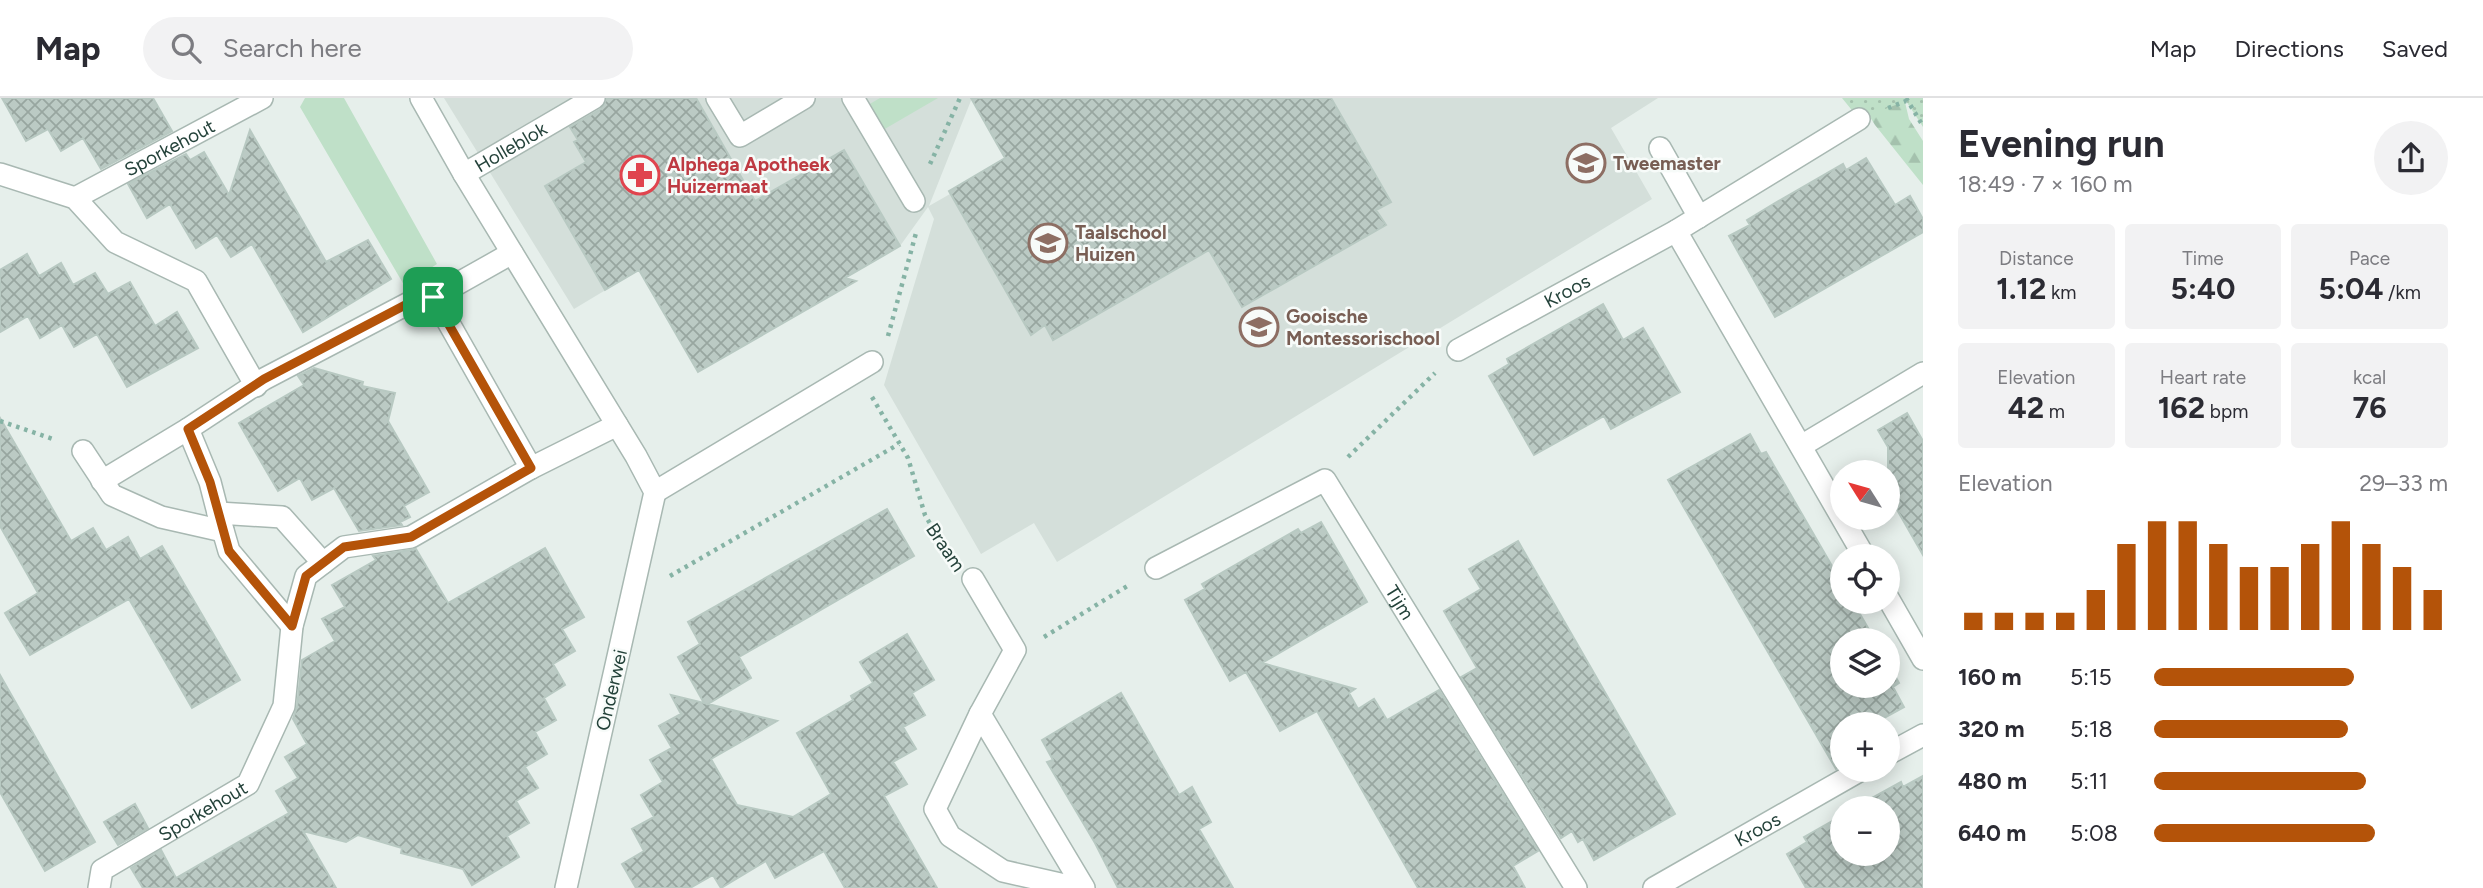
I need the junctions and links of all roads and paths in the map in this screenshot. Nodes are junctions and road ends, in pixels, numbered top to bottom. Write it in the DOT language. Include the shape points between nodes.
graph roads {
  1 [pos="262,98"];
  2 [pos="421,98"];
  3 [pos="594,98"];
  4 [pos="718,98"];
  5 [pos="804,98"];
  6 [pos="853,98"];
  7 [pos="1906,98"];
  8 [pos="1859,119"];
  9 [pos="1923,126"];
  10 [pos="1660,148"];
  11 [pos="0,174"];
  12 [pos="464,174"];
  13 [pos="75,198"];
  14 [pos="914,201"];
  15 [pos="1699,217"];
  16 [pos="1676,231"];
  17 [pos="512,253"];
  18 [pos="433,297"];
  19 [pos="1458,350"];
  20 [pos="865,367"];
  21 [pos="1923,373"];
  22 [pos="256,386"];
  23 [pos="0,421"];
  24 [pos="617,425"];
  25 [pos="188,429"];
  26 [pos="900,444"];
  27 [pos="1801,446"];
  28 [pos="83,451"];
  29 [pos="531,468"];
  30 [pos="1325,480"];
  31 [pos="102,481"];
  32 [pos="655,492"];
  33 [pos="221,522"];
  34 [pos="1857,544"];
  35 [pos="323,563"];
  36 [pos="1156,568"];
  37 [pos="973,579"];
  38 [pos="631,598"];
  39 [pos="1897,614"];
  40 [pos="292,626"];
  41 [pos="1014,650"];
  42 [pos="1923,659"];
  43 [pos="980,714"];
  44 [pos="1923,735"];
  45 [pos="1900,747"];
  46 [pos="1840,782"];
  47 [pos="99,888"];
  48 [pos="566,888"];
  49 [pos="1078,888"];
  50 [pos="1084,888"];
  51 [pos="1576,888"];
  52 [pos="1654,888"];
  1 -- 13 [label="street, Sporkehout"];
  2 -- 12 [label="street"];
  3 -- 12 [label="street, Holleblok"];
  4 -- 5 [label="street" via="740,136"];
  6 -- 14 [label="street"];
  7 -- 9 [label="path"];
  8 -- 15 [label="street, Kroos"];
  10 -- 15 [label="street"];
  11 -- 13 [label="street"];
  12 -- 17 [label="street"];
  13 -- 22 [label="street" via="115,242 196,281"];
  15 -- 16 [label="street, Kroos"];
  16 -- 19 [label="street, Kroos"];
  16 -- 27 [label="street"];
  17 -- 18 [label="street"];
  17 -- 24 [label="street"];
  18 -- 22 [label="street" via="409,303"];
  18 -- 29 [label="street"];
  19 -- 30 [label="path"];
  20 -- 26 [label="path, Braam"];
  20 -- 32 [label="street"];
  21 -- 27 [label="street"];
  22 -- 25 [label="street"];
  23 -- 28 [label="path"];
  24 -- 29 [label="street, Sporkehout"];
  24 -- 32 [label="street"];
  25 -- 31 [label="street"];
  25 -- 33 [label="street"];
  26 -- 37 [label="path, Braam" via="925,515 959,573"];
  26 -- 38 [label="path"];
  27 -- 34 [label="street"];
  28 -- 31 [label="street"];
  29 -- 35 [label="street, Sporkehout" via="411,537 344,547"];
  30 -- 36 [label="street"];
  30 -- 51 [label="street, Tijm"];
  31 -- 33 [label="street" via="112,495 161,517"];
  32 -- 38 [label="street, Onderwei"];
  33 -- 35 [label="street" via="282,517"];
  33 -- 40 [label="street" via="229,551"];
  35 -- 40 [label="street, Sporkehout" via="306,576"];
  36 -- 41 [label="path" via="1055,632"];
  37 -- 41 [label="street, Braam"];
  38 -- 48 [label="street, Onderwei"];
  39 -- 42 [label="street"];
  40 -- 47 [label="street, Sporkehout" via="284,706 248,783 102,870"];
  41 -- 43 [label="street"];
  43 -- 49 [label="street" via="935,809 950,836 1003,871"];
  43 -- 50 [label="street"];
  44 -- 45 [label="street"];
  46 -- 52 [label="street, Kroos"];
}
